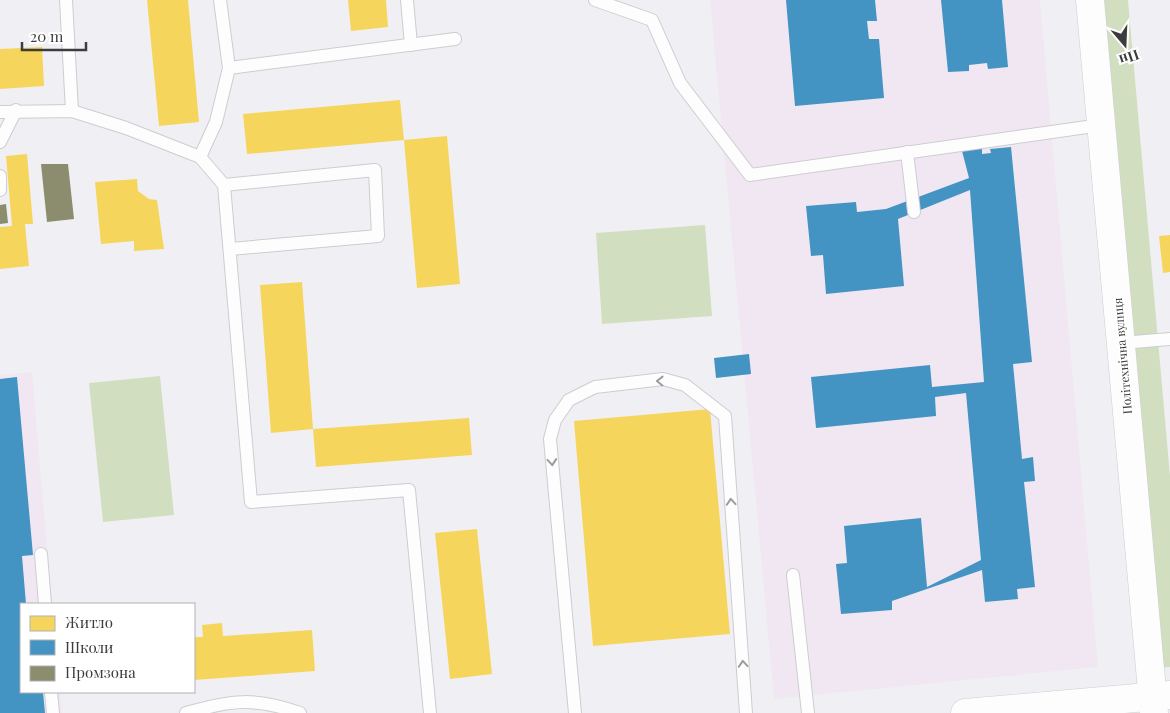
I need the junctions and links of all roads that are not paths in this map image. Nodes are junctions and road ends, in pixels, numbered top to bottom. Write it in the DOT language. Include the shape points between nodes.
graph roads {
  1 [pos="66,0"];
  2 [pos="220,0"];
  3 [pos="406,0"];
  4 [pos="595,0"];
  5 [pos="1090,0"];
  6 [pos="455,39"];
  7 [pos="411,45"];
  8 [pos="229,68"];
  9 [pos="16,110"];
  10 [pos="72,111"];
  11 [pos="0,112"];
  12 [pos="1102,125"];
  13 [pos="0,142"];
  14 [pos="907,152"];
  15 [pos="200,157"];
  16 [pos="0,176"];
  17 [pos="224,184"];
  18 [pos="0,190"];
  19 [pos="914,212"];
  20 [pos="230,249"];
  21 [pos="1170,339"];
  22 [pos="1121,343"];
  23 [pos="41,554"];
  24 [pos="793,575"];
  25 [pos="45,603"];
  26 [pos="51,693"];
  27 [pos="1159,701"];
  28 [pos="53,713"];
  29 [pos="186,713"];
  30 [pos="300,713"];
  31 [pos="430,713"];
  32 [pos="574,713"];
  33 [pos="746,713"];
  34 [pos="808,713"];
  35 [pos="966,713"];
  1 -- 10 [label="lane"];
  2 -- 8 [label="lane"];
  3 -- 7 [label="lane"];
  4 -- 14 [label="lane" via="652,20 680,83 750,175"];
  5 -- 12 [label="street, Політехнічна вулиця"];
  6 -- 7 [label="lane"];
  7 -- 8 [label="lane"];
  8 -- 15 [label="lane" via="216,122"];
  9 -- 10 [label="lane"];
  9 -- 11 [label="lane"];
  9 -- 13 [label="lane"];
  10 -- 15 [label="lane"];
  12 -- 14 [label="lane"];
  12 -- 22 [label="street, Політехнічна вулиця"];
  14 -- 19 [label="lane"];
  15 -- 17 [label="lane"];
  16 -- 18 [label="lane"];
  17 -- 20 [label="lane"];
  17 -- 20 [label="lane" via="375,170 378,236"];
  20 -- 31 [label="lane" via="251,502 409,490"];
  21 -- 22 [label="lane"];
  22 -- 27 [label="street, Політехнічна вулиця"];
  23 -- 25 [label="lane"];
  24 -- 34 [label="lane"];
  26 -- 28 [label="lane"];
  27 -- 35 [label="street"];
  29 -- 30 [label="lane" via="219,704 250,701"];
  33 -- 32 [label="lane, one-way" via="725,416 685,385 663,380 595,386 569,400 554,420 550,439"];
}
